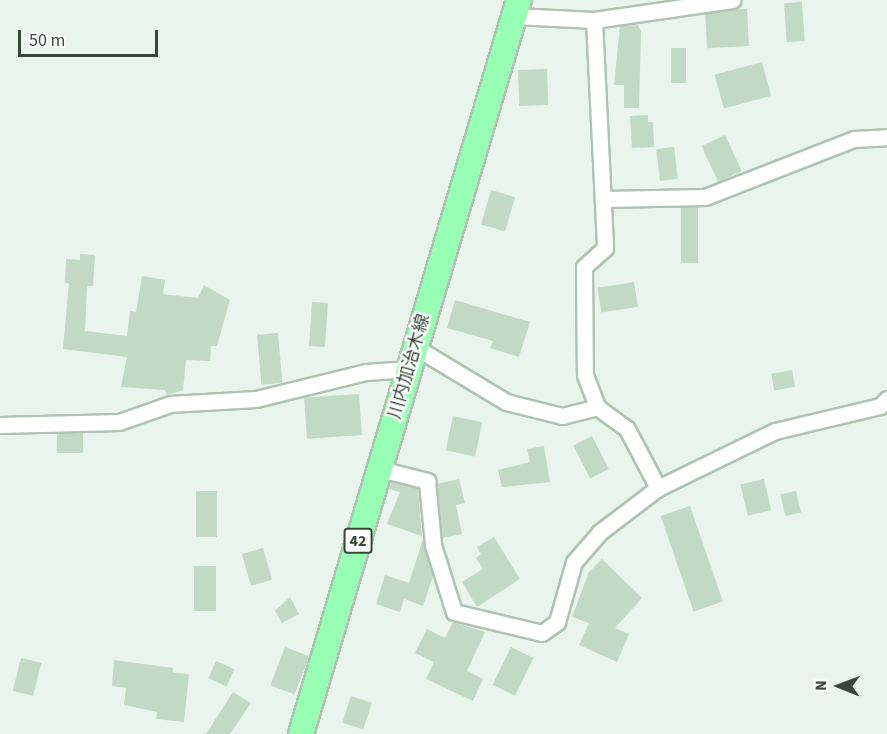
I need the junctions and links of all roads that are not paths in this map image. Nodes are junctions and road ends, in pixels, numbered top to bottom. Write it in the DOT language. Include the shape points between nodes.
graph roads {
  1 [pos="733,0"];
  2 [pos="517,8"];
  3 [pos="594,20"];
  4 [pos="887,136"];
  5 [pos="605,199"];
  6 [pos="412,358"];
  7 [pos="887,399"];
  8 [pos="597,408"];
  9 [pos="0,425"];
  10 [pos="380,469"];
  11 [pos="658,488"];
  12 [pos="301,734"];
  1 -- 3 [label="street"];
  2 -- 3 [label="street"];
  2 -- 6 [label="main road, 川内加治木線 / 42"];
  3 -- 5 [label="street"];
  4 -- 5 [label="street" via="854,139 705,197"];
  5 -- 8 [label="street" via="605,248 584,267 585,375"];
  6 -- 8 [label="street" via="506,402 562,416"];
  6 -- 9 [label="street" via="256,399 170,404 118,422"];
  6 -- 10 [label="main road, 川内加治木線 / 42"];
  7 -- 11 [label="street" via="880,406 775,431"];
  8 -- 11 [label="street" via="627,429"];
  10 -- 11 [label="street" via="427,481 433,545 454,612 542,633 557,622 574,562 600,532"];
  10 -- 12 [label="main road, 川内加治木線 / 42"];
}
